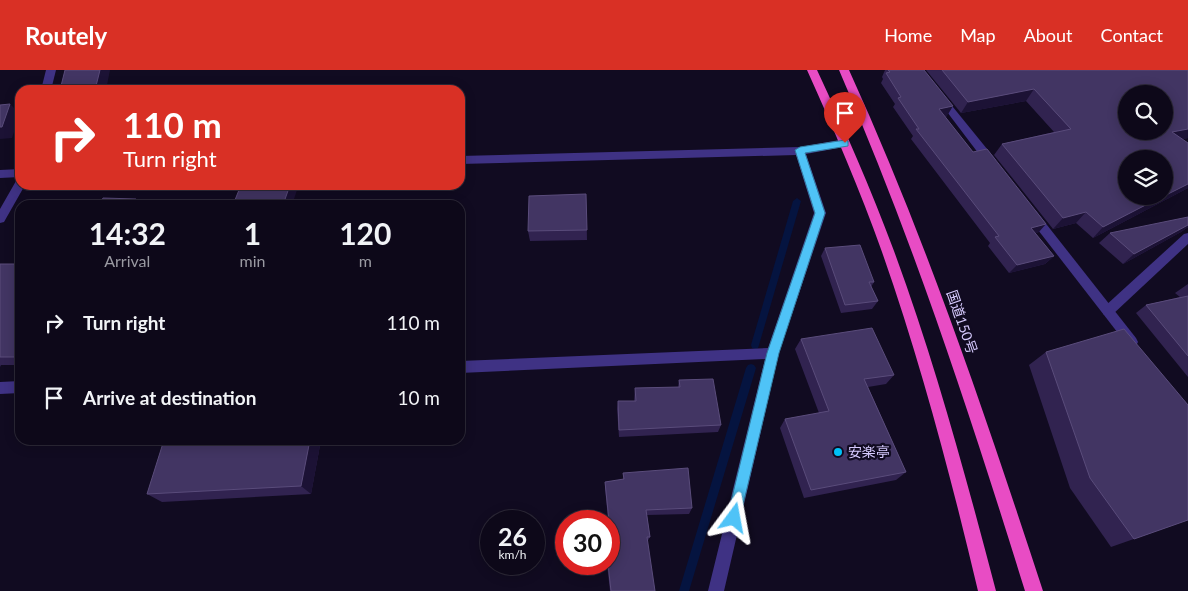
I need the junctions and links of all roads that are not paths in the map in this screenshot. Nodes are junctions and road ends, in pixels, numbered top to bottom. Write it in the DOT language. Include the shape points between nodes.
graph roads {
  1 [pos="51,70"];
  2 [pos="812,70"];
  3 [pos="844,70"];
  4 [pos="47,85"];
  5 [pos="931,86"];
  6 [pos="845,143"];
  7 [pos="800,150"];
  8 [pos="465,160"];
  9 [pos="998,171"];
  10 [pos="15,173"];
  11 [pos="0,174"];
  12 [pos="17,190"];
  13 [pos="1022,202"];
  14 [pos="0,219"];
  15 [pos="1188,237"];
  16 [pos="1108,311"];
  17 [pos="1139,350"];
  18 [pos="773,353"];
  19 [pos="465,367"];
  20 [pos="15,387"];
  21 [pos="0,388"];
  22 [pos="716,591"];
  23 [pos="987,591"];
  24 [pos="1034,591"];
  1 -- 4 [label="street"];
  2 -- 6 [label="highway"];
  3 -- 24 [label="highway, 国道150号" via="915,236"];
  5 -- 9 [label="street"];
  6 -- 7 [label="street"];
  6 -- 23 [label="highway" via="897,276 932,388"];
  7 -- 8 [label="street"];
  7 -- 18 [label="street" via="820,213"];
  10 -- 11 [label="street"];
  12 -- 14 [label="street"];
  13 -- 16 [label="street"];
  15 -- 16 [label="street"];
  16 -- 17 [label="street"];
  18 -- 19 [label="street"];
  18 -- 22 [label="street"];
  20 -- 21 [label="street"];
}
